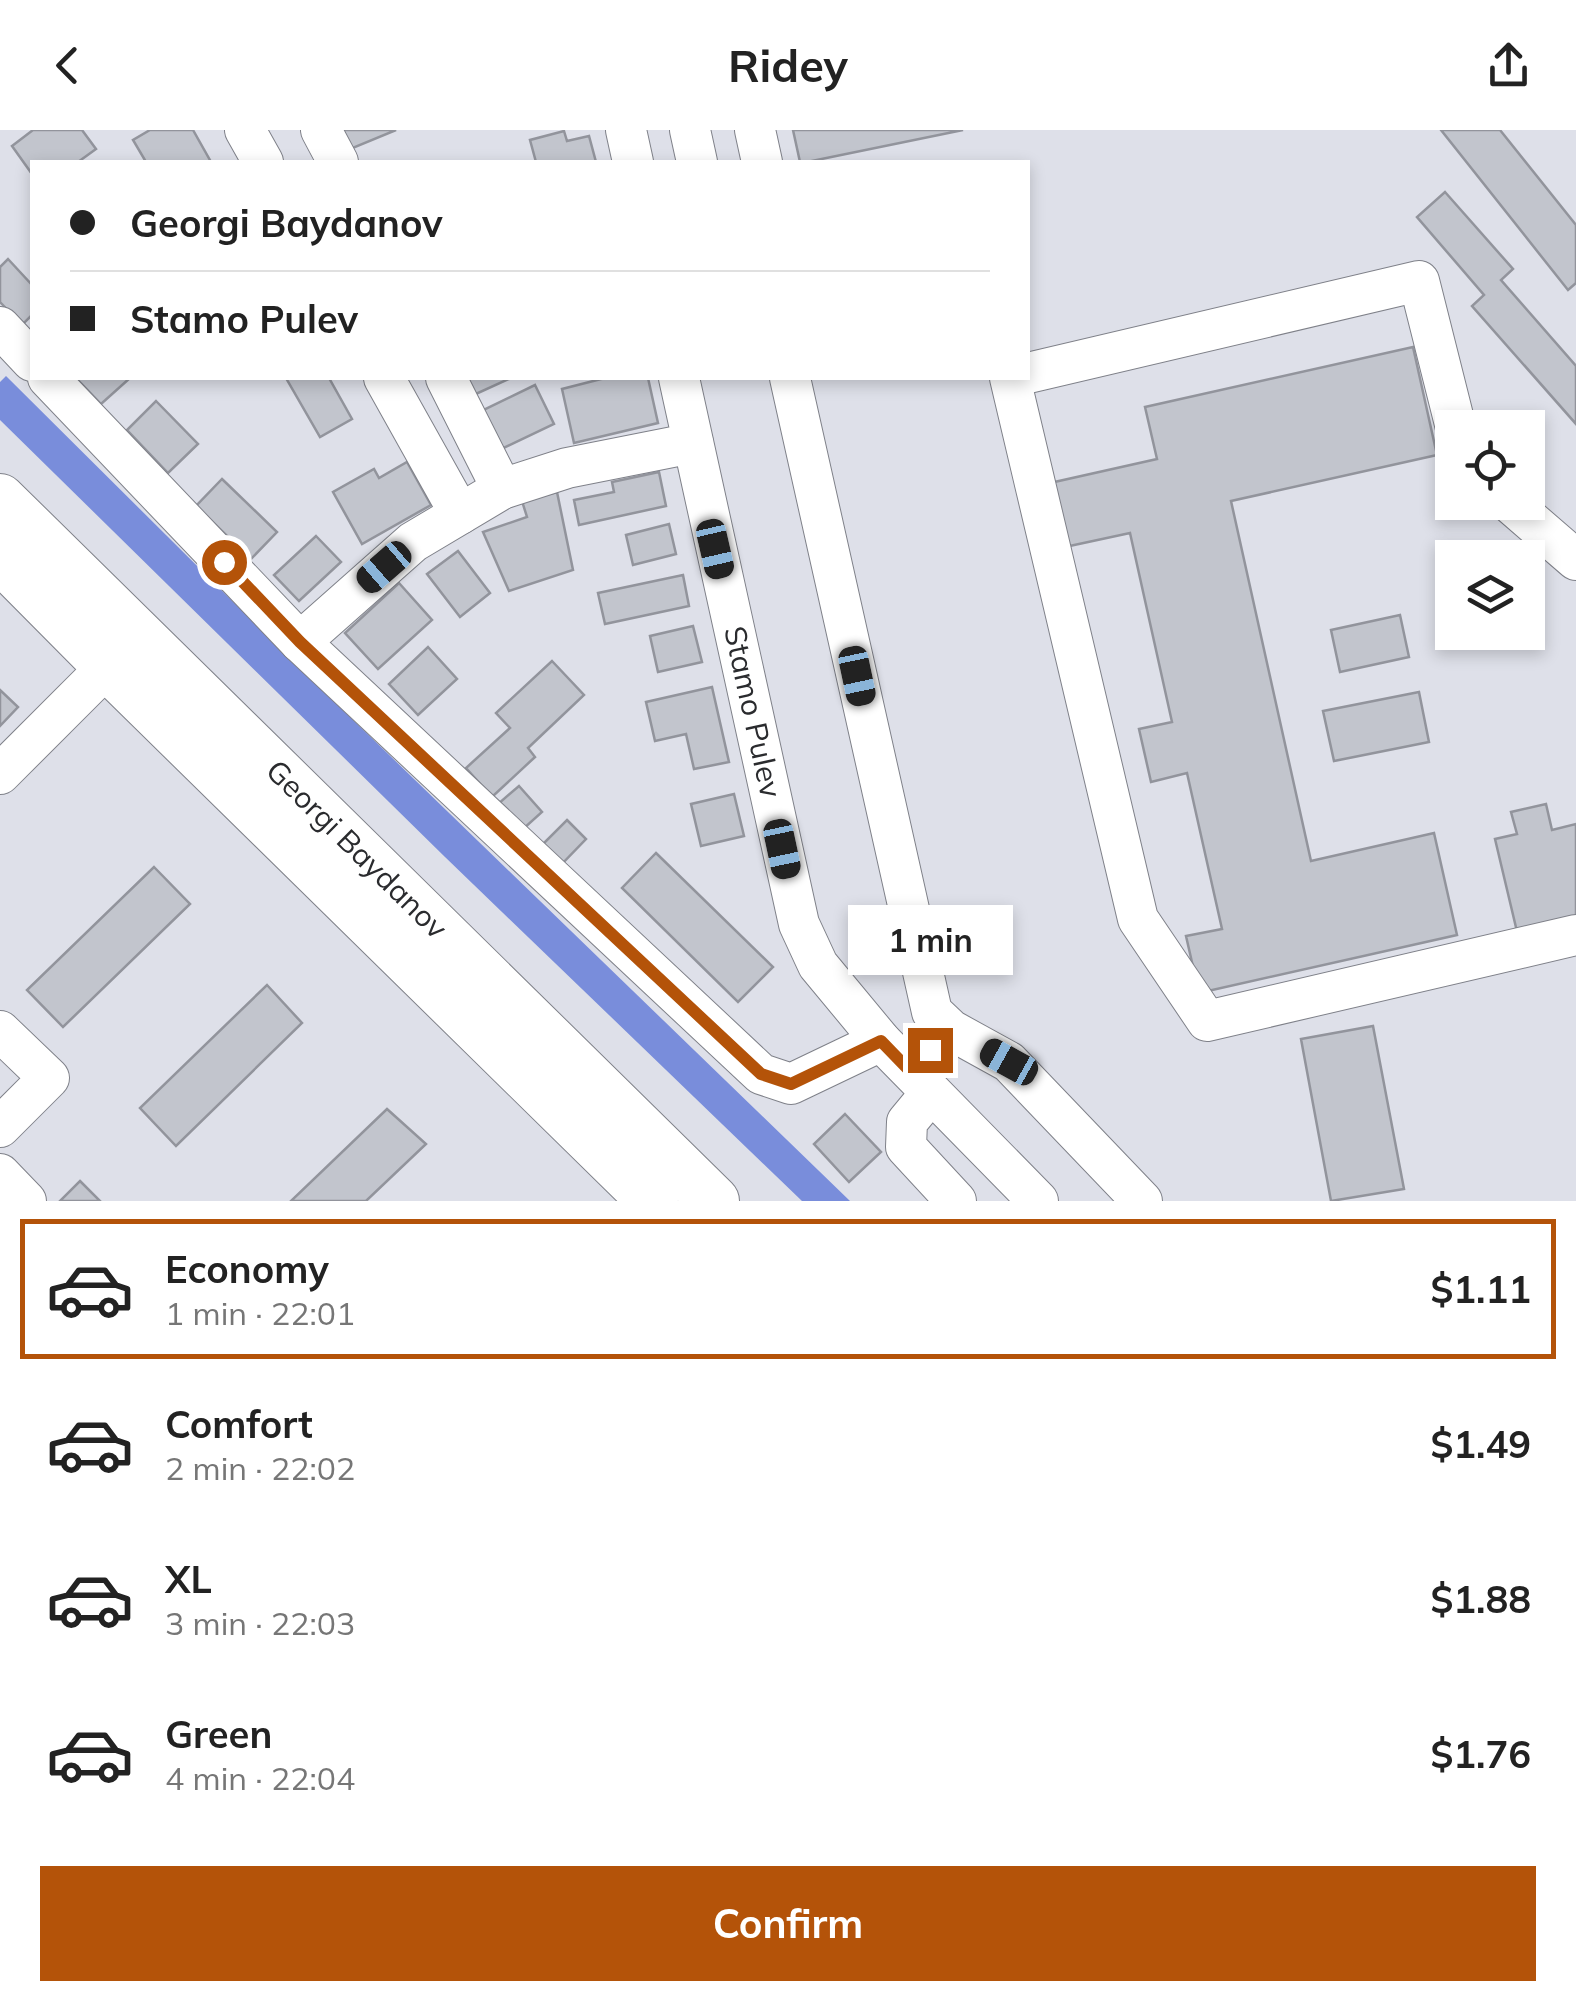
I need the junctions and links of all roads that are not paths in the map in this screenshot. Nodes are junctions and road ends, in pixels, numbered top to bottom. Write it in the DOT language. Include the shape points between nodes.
graph roads {
  1 [pos="245,130"];
  2 [pos="322,130"];
  3 [pos="626,130"];
  4 [pos="690,130"];
  5 [pos="754,130"];
  6 [pos="262,160"];
  7 [pos="337,160"];
  8 [pos="633,160"];
  9 [pos="698,160"];
  10 [pos="762,160"];
  11 [pos="0,327"];
  12 [pos="30,359"];
  13 [pos="1030,372"];
  14 [pos="50,380"];
  15 [pos="385,380"];
  16 [pos="447,380"];
  17 [pos="679,380"];
  18 [pos="790,380"];
  19 [pos="1010,380"];
  20 [pos="1451,410"];
  21 [pos="693,442"];
  22 [pos="502,489"];
  23 [pos="0,500"];
  24 [pos="460,514"];
  25 [pos="1530,520"];
  26 [pos="0,557"];
  27 [pos="1576,560"];
  28 [pos="300,642"];
  29 [pos="108,666"];
  30 [pos="0,774"];
  31 [pos="1576,935"];
  32 [pos="0,1030"];
  33 [pos="951,1030"];
  34 [pos="881,1041"];
  35 [pos="920,1082"];
  36 [pos="0,1127"];
  37 [pos="0,1174"];
  38 [pos="26,1201"];
  39 [pos="653,1201"];
  40 [pos="714,1201"];
  41 [pos="956,1201"];
  42 [pos="1038,1201"];
  43 [pos="1142,1201"];
  1 -- 6 [label="street"];
  2 -- 7 [label="street"];
  3 -- 8 [label="street"];
  4 -- 9 [label="street"];
  5 -- 10 [label="street"];
  11 -- 12 [label="street"];
  13 -- 20 [label="street" via="1418,281"];
  14 -- 28 [label="street"];
  15 -- 24 [label="street"];
  16 -- 22 [label="street"];
  17 -- 21 [label="street, Stamo Pulev"];
  18 -- 33 [label="street" via="932,1012"];
  19 -- 31 [label="street" via="1138,919 1207,1021"];
  21 -- 22 [label="street"];
  21 -- 34 [label="street, Stamo Pulev" via="799,924 818,965"];
  22 -- 24 [label="street"];
  23 -- 40 [label="main road, Georgi Baydanov"];
  24 -- 28 [label="street" via="412,542"];
  25 -- 27 [label="street"];
  26 -- 29 [label="main road, Georgi Baydanov"];
  28 -- 34 [label="street" via="761,1074 791,1084"];
  29 -- 30 [label="street"];
  29 -- 39 [label="main road, Georgi Baydanov"];
  32 -- 36 [label="street" via="49,1078"];
  33 -- 35 [label="street"];
  33 -- 43 [label="street" via="1009,1062"];
  34 -- 35 [label="street, Stamo Pulev"];
  35 -- 41 [label="street" via="906,1147"];
  35 -- 42 [label="street, Stamo Pulev"];
  37 -- 38 [label="street"];
}
